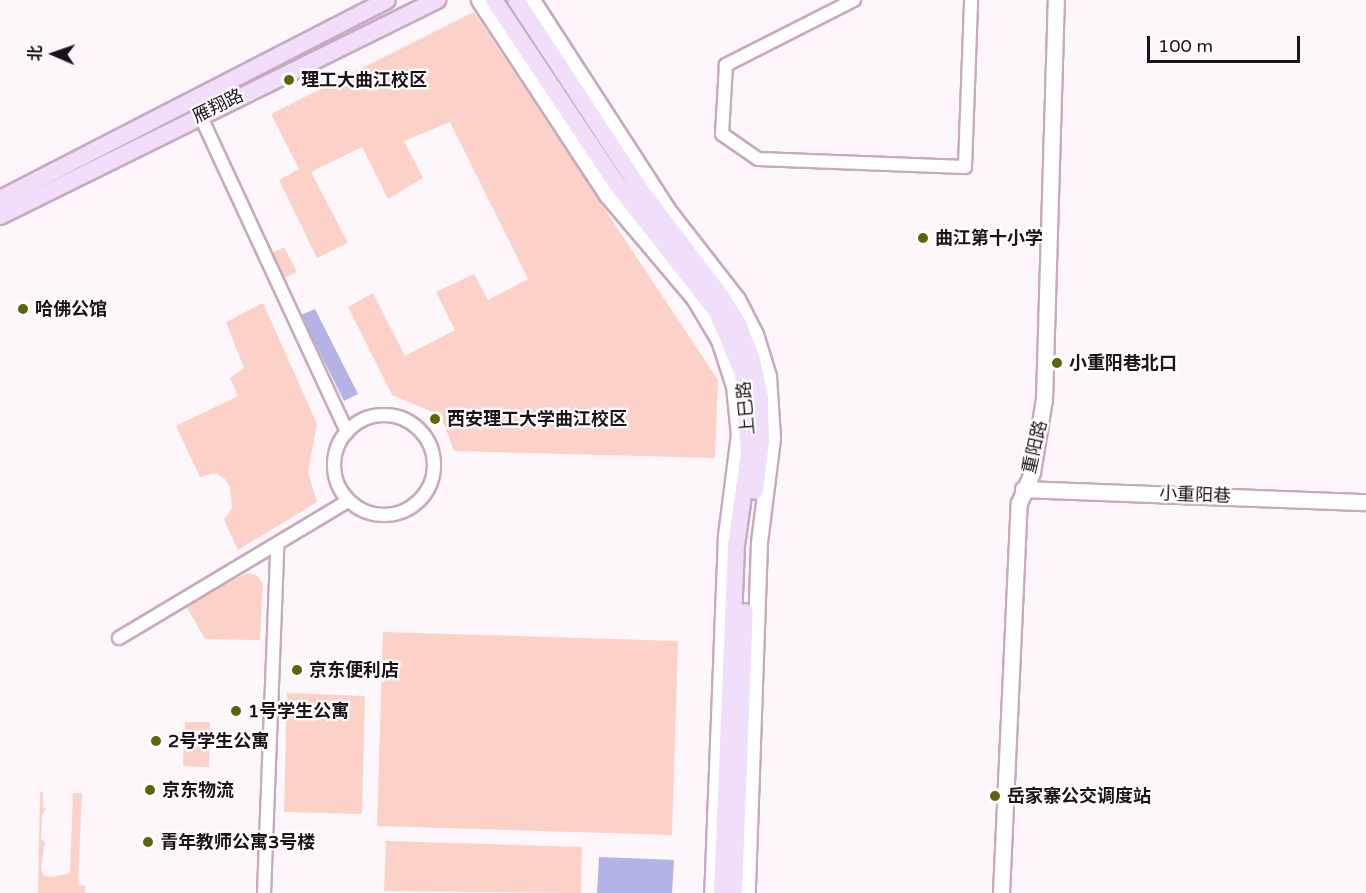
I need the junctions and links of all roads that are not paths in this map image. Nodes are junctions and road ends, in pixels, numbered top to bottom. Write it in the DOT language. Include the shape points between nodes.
graph roads {
  1 [pos="387,0"];
  2 [pos="438,0"];
  3 [pos="479,0"];
  4 [pos="494,0"];
  5 [pos="516,0"];
  6 [pos="532,0"];
  7 [pos="854,0"];
  8 [pos="971,0"];
  9 [pos="1056,0"];
  10 [pos="195,108"];
  11 [pos="0,199"];
  12 [pos="0,216"];
  13 [pos="346,432"];
  14 [pos="1023,489"];
  15 [pos="348,501"];
  16 [pos="1366,502"];
  17 [pos="277,547"];
  18 [pos="119,638"];
  19 [pos="264,893"];
  20 [pos="712,893"];
  21 [pos="722,893"];
  22 [pos="734,893"];
  23 [pos="747,893"];
  24 [pos="1001,893"];
  1 -- 10 [label="main road, 雁翔路"];
  2 -- 10 [label="main road, 雁翔路"];
  3 -- 20 [label="street" via="607,195 694,298 719,340 734,386 739,434 726,535"];
  4 -- 21 [label="main road, 上巳路" via="616,183 713,305 725,324 743,374 749,453 736,545"];
  5 -- 22 [label="main road, 上巳路" via="639,188 725,302 745,342 756,379 761,441 748,538"];
  6 -- 23 [label="street" via="670,213 737,299 755,334 765,366 772,438 759,542"];
  7 -- 8 [label="street" via="726,65 722,134 758,159 965,167"];
  9 -- 14 [label="street, 重阳路" via="1044,399 1034,463"];
  10 -- 11 [label="main road, 雁翔路"];
  10 -- 12 [label="main road, 雁翔路"];
  10 -- 13 [label="street"];
  13 -- 15 [label="street" via="338,444 334,474"];
  13 -- 15 [label="street" via="371,416 399,417 423,432 434,458 430,488 408,511 376,516"];
  14 -- 16 [label="street, 小重阳巷"];
  14 -- 24 [label="street, 重阳路" via="1019,503"];
  15 -- 17 [label="street"];
  17 -- 18 [label="street"];
  17 -- 19 [label="street"];
}
